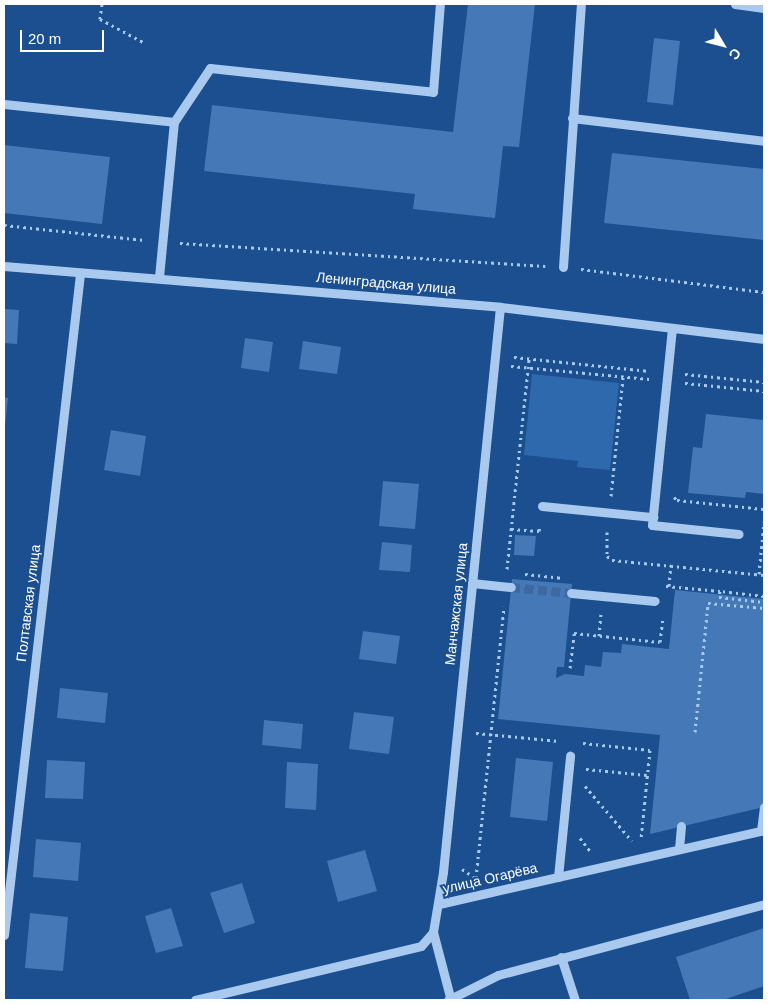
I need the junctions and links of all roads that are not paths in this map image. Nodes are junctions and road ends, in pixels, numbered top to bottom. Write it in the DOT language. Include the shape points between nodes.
graph roads {
  1 [pos="440,4"];
  2 [pos="581,4"];
  3 [pos="735,4"];
  4 [pos="764,8"];
  5 [pos="4,104"];
  6 [pos="572,118"];
  7 [pos="174,122"];
  8 [pos="764,141"];
  9 [pos="4,266"];
  10 [pos="563,267"];
  11 [pos="80,274"];
  12 [pos="159,277"];
  13 [pos="500,307"];
  14 [pos="672,328"];
  15 [pos="764,339"];
  16 [pos="542,506"];
  17 [pos="653,517"];
  18 [pos="739,534"];
  19 [pos="472,583"];
  20 [pos="509,587"];
  21 [pos="572,593"];
  22 [pos="654,601"];
  23 [pos="570,756"];
  24 [pos="764,806"];
  25 [pos="681,826"];
  26 [pos="679,850"];
  27 [pos="558,877"];
  28 [pos="439,904"];
  29 [pos="764,904"];
  30 [pos="433,932"];
  31 [pos="4,935"];
  32 [pos="561,957"];
  33 [pos="210,999"];
  34 [pos="449,999"];
  35 [pos="195,1000"];
  36 [pos="575,1000"];
  1 -- 7 [label="street" via="433,92 210,68"];
  2 -- 6 [label="street"];
  3 -- 4 [label="street"];
  5 -- 7 [label="street"];
  6 -- 8 [label="street"];
  6 -- 10 [label="street"];
  7 -- 12 [label="street"];
  9 -- 11 [label="street, Ленинградская улица"];
  11 -- 12 [label="street, Ленинградская улица"];
  11 -- 31 [label="street, Полтавская улица"];
  12 -- 13 [label="street, Ленинградская улица"];
  13 -- 14 [label="street, Ленинградская улица"];
  13 -- 19 [label="street, Манчажская улица"];
  14 -- 15 [label="street, Ленинградская улица"];
  14 -- 17 [label="street"];
  16 -- 17 [label="street"];
  17 -- 18 [label="street" via="652,525"];
  19 -- 20 [label="street"];
  19 -- 28 [label="street, Манчажская улица"];
  21 -- 22 [label="street"];
  23 -- 27 [label="street"];
  24 -- 26 [label="street, улица Огарёва" via="762,831"];
  25 -- 26 [label="street"];
  26 -- 27 [label="street, улица Огарёва"];
  27 -- 28 [label="street, улица Огарёва"];
  28 -- 30 [label="street, улица Огарёва"];
  29 -- 32 [label="street"];
  30 -- 33 [label="street" via="421,946"];
  30 -- 34 [label="street"];
  32 -- 34 [label="street" via="498,975"];
  32 -- 36 [label="street"];
  33 -- 35 [label="street"];
}
